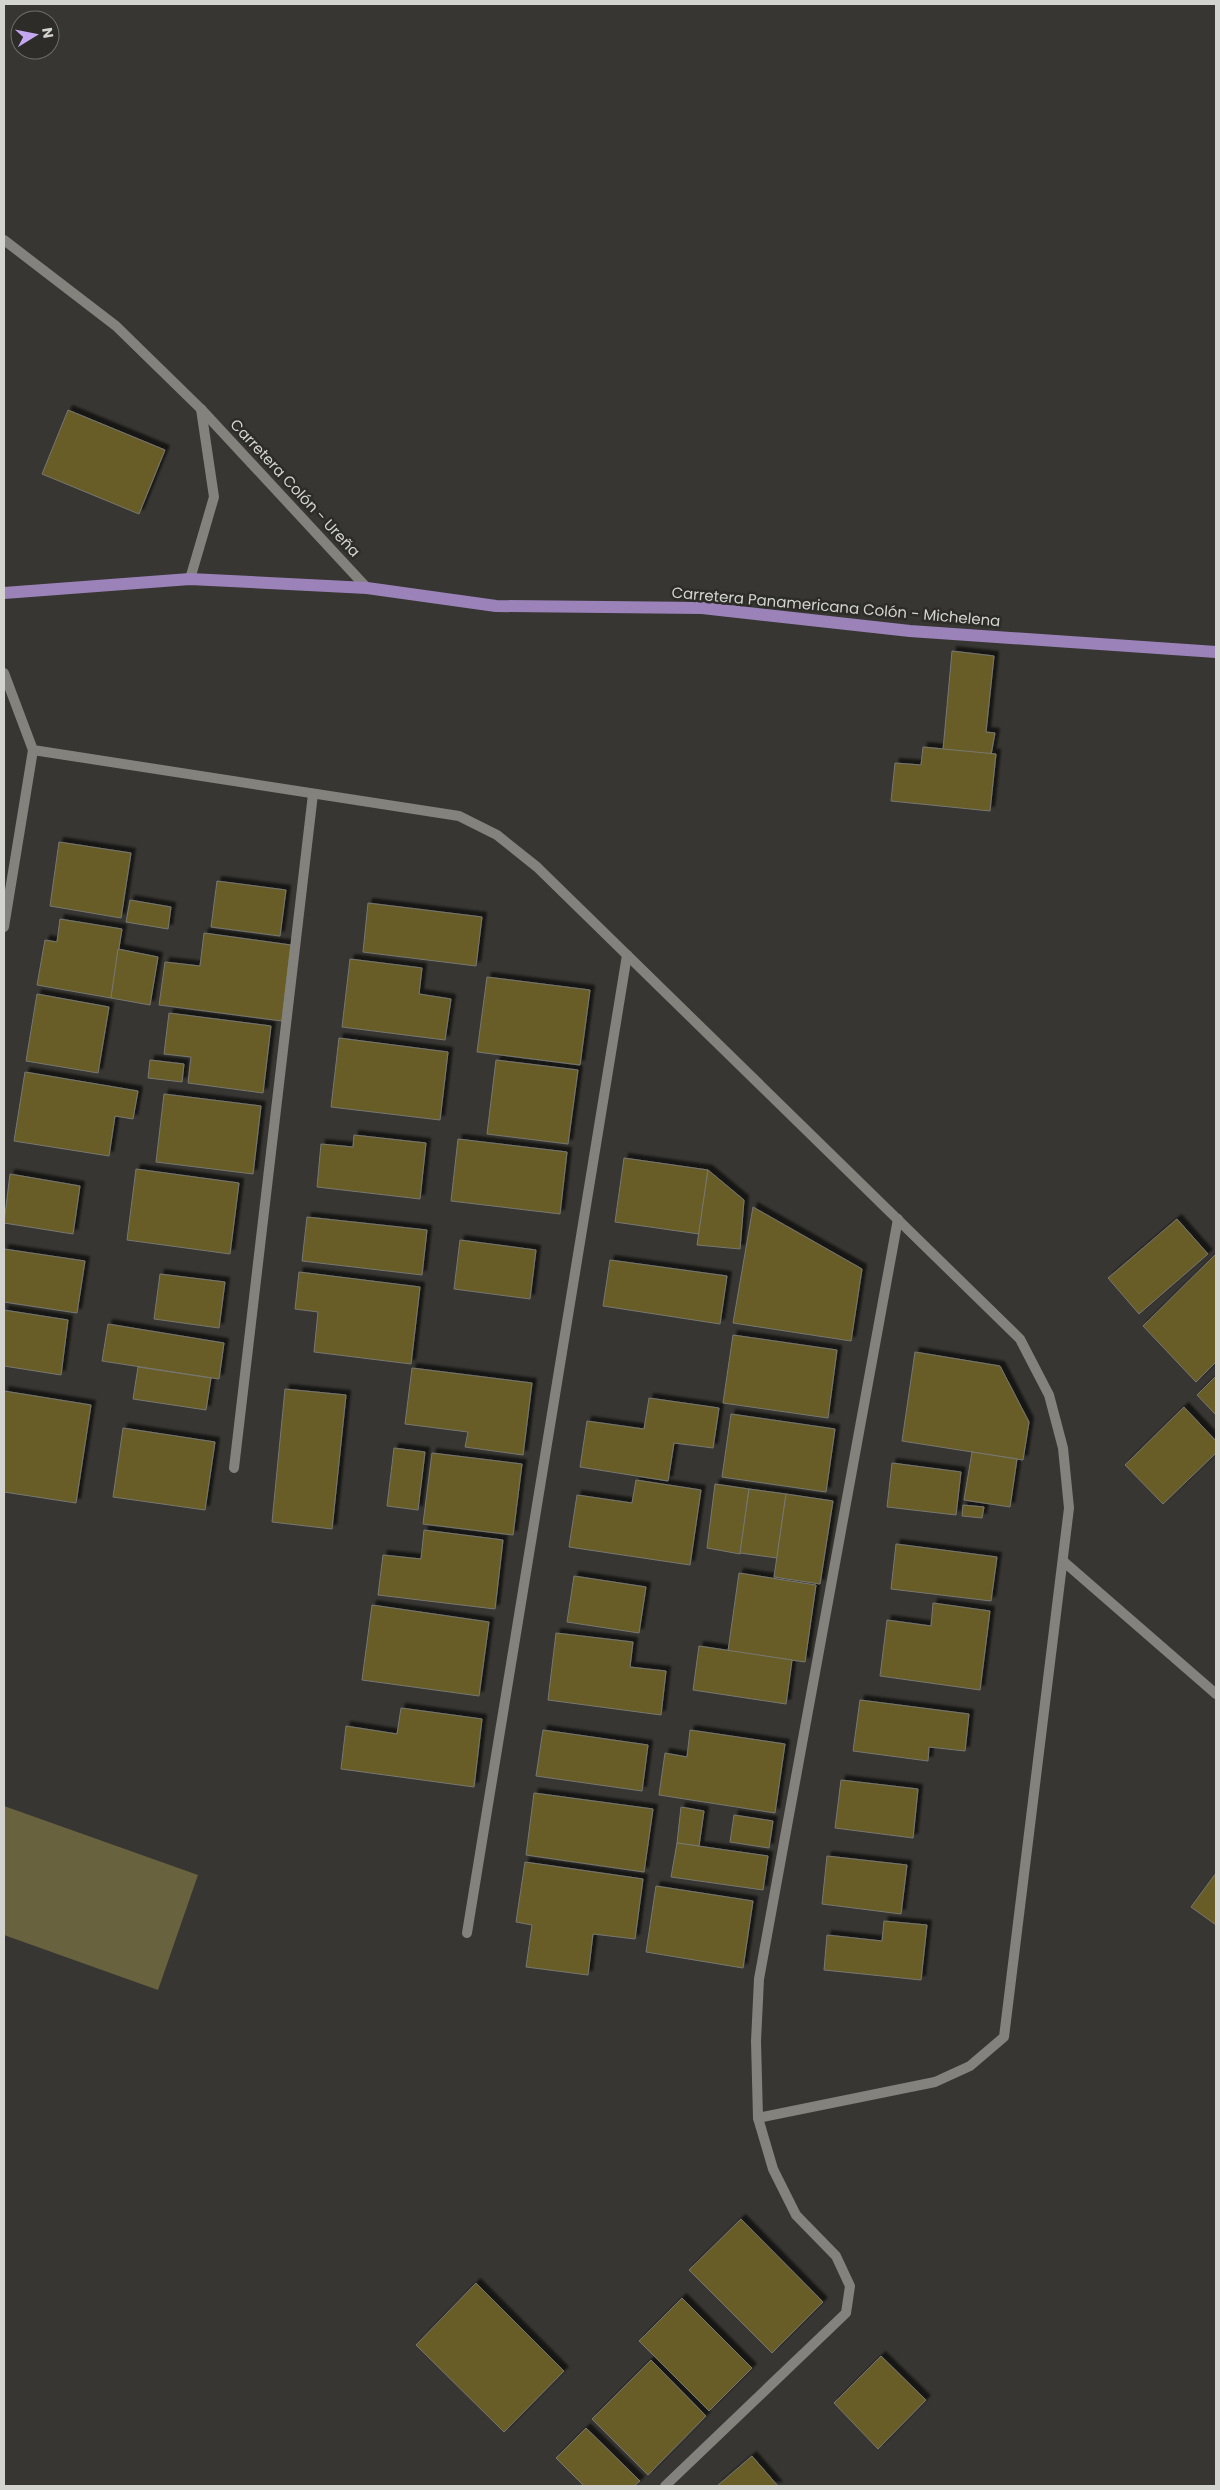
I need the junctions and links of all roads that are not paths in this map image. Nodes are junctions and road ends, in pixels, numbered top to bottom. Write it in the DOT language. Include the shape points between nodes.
graph roads {
  1 [pos="4,240"];
  2 [pos="201,409"];
  3 [pos="190,579"];
  4 [pos="366,588"];
  5 [pos="4,593"];
  6 [pos="1216,652"];
  7 [pos="4,673"];
  8 [pos="33,750"];
  9 [pos="313,794"];
  10 [pos="4,928"];
  11 [pos="628,956"];
  12 [pos="898,1219"];
  13 [pos="234,1468"];
  14 [pos="1062,1561"];
  15 [pos="1216,1694"];
  16 [pos="467,1932"];
  17 [pos="758,2118"];
  18 [pos="665,2486"];
  1 -- 2 [label="street, Carretera Colón - Ureña" via="116,326"];
  2 -- 3 [label="street" via="214,497"];
  2 -- 4 [label="street, Carretera Colón - Ureña"];
  3 -- 4 [label="main road, Carretera Panamericana Colón - Michelena"];
  3 -- 5 [label="main road, Carretera Panamericana Colón - Michelena"];
  4 -- 6 [label="main road, Carretera Panamericana Colón - Michelena" via="496,606 702,608 910,631"];
  7 -- 8 [label="street"];
  8 -- 9 [label="street"];
  8 -- 10 [label="street"];
  9 -- 11 [label="street" via="459,816 497,835 537,867"];
  9 -- 13 [label="street"];
  11 -- 12 [label="street"];
  11 -- 16 [label="street"];
  12 -- 14 [label="street" via="1020,1339 1049,1395 1063,1448 1069,1508"];
  12 -- 17 [label="street" via="759,1979 756,2041"];
  14 -- 15 [label="street"];
  14 -- 17 [label="street" via="1004,2037 970,2066 935,2082"];
  17 -- 18 [label="street" via="773,2169 796,2215 836,2256 850,2286 846,2313"];
}
